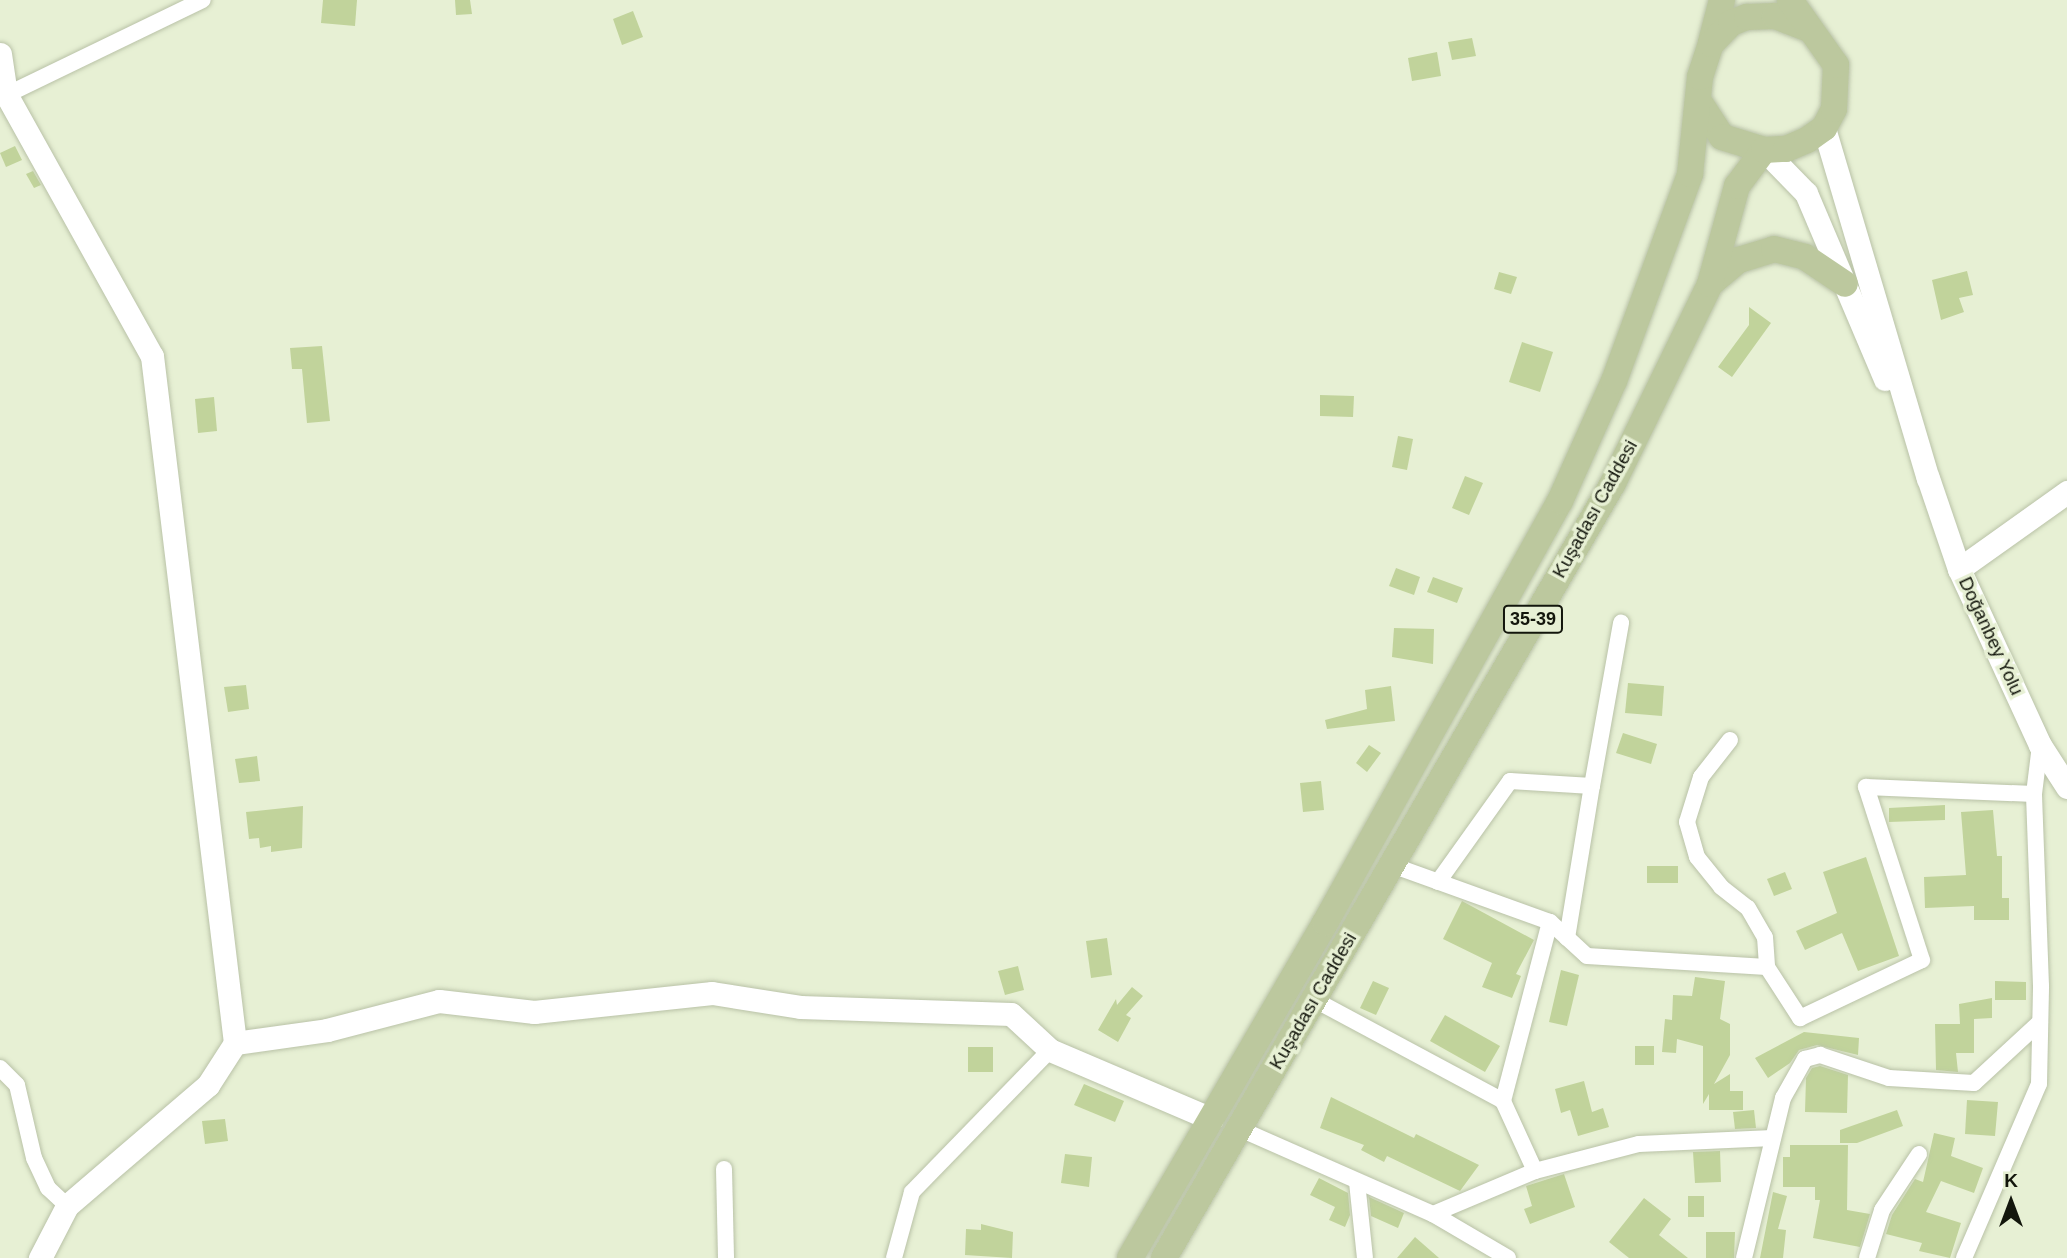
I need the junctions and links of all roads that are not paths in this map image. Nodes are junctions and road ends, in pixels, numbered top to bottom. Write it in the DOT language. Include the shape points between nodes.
graph roads {
  1 [pos="203,0"];
  2 [pos="1722,0"];
  3 [pos="1790,0"];
  4 [pos="1807,28"];
  5 [pos="1711,44"];
  6 [pos="0,54"];
  7 [pos="3,96"];
  8 [pos="1700,103"];
  9 [pos="1824,128"];
  10 [pos="1764,150"];
  11 [pos="1710,284"];
  12 [pos="1845,284"];
  13 [pos="1928,478"];
  14 [pos="2067,492"];
  15 [pos="1959,569"];
  16 [pos="1621,623"];
  17 [pos="1730,740"];
  18 [pos="2039,745"];
  19 [pos="1592,786"];
  20 [pos="2067,787"];
  21 [pos="2034,794"];
  22 [pos="1389,864"];
  23 [pos="1438,882"];
  24 [pos="1550,922"];
  25 [pos="1567,938"];
  26 [pos="1768,967"];
  27 [pos="1315,1000"];
  28 [pos="2040,1022"];
  29 [pos="234,1043"];
  30 [pos="1050,1050"];
  31 [pos="0,1068"];
  32 [pos="1503,1101"];
  33 [pos="1212,1119"];
  34 [pos="1240,1129"];
  35 [pos="1773,1138"];
  36 [pos="1919,1154"];
  37 [pos="724,1169"];
  38 [pos="1535,1171"];
  39 [pos="1357,1182"];
  40 [pos="67,1206"];
  41 [pos="1433,1214"];
  42 [pos="40,1258"];
  43 [pos="726,1258"];
  44 [pos="894,1258"];
  45 [pos="1130,1258"];
  46 [pos="1164,1258"];
  47 [pos="1365,1258"];
  48 [pos="1508,1258"];
  49 [pos="1744,1258"];
  50 [pos="1867,1258"];
  51 [pos="1964,1258"];
  1 -- 7 [label="street"];
  2 -- 5 [label="main road"];
  3 -- 4 [label="main road"];
  4 -- 5 [label="main road" via="1775,16 1747,17 1731,23"];
  4 -- 9 [label="main road" via="1836,65 1837,94"];
  5 -- 8 [label="main road" via="1700,77"];
  6 -- 7 [label="street"];
  7 -- 29 [label="street" via="152,356"];
  8 -- 10 [label="main road" via="1722,137"];
  8 -- 33 [label="main road, Kuşadası Caddesi / 35-39" via="1690,174 1614,381 1560,500"];
  9 -- 10 [label="main road" via="1786,149"];
  9 -- 13 [label="street"];
  10 -- 11 [label="main road, Kuşadası Caddesi / 35-39" via="1737,186"];
  10 -- 12 [label="street" via="1806,193"];
  11 -- 12 [label="main road" via="1740,260 1774,249 1799,254"];
  11 -- 22 [label="main road, Kuşadası Caddesi / 35-39" via="1613,483"];
  12 -- 13 [label="street"];
  13 -- 15 [label="street, Doğanbey Yolu"];
  14 -- 15 [label="street"];
  15 -- 18 [label="street, Doğanbey Yolu"];
  16 -- 19 [label="street"];
  17 -- 26 [label="street" via="1701,777 1688,822 1697,857 1721,887 1748,908 1765,937"];
  18 -- 20 [label="street, Doğanbey Yolu"];
  18 -- 21 [label="street"];
  19 -- 23 [label="street" via="1510,781"];
  19 -- 25 [label="street"];
  21 -- 26 [label="street" via="1866,787 1922,960 1800,1018"];
  21 -- 28 [label="street"];
  22 -- 23 [label="street"];
  22 -- 27 [label="main road, Kuşadası Caddesi / 35-39"];
  23 -- 24 [label="street"];
  24 -- 25 [label="street"];
  24 -- 32 [label="street"];
  25 -- 26 [label="street" via="1587,956"];
  27 -- 32 [label="street"];
  27 -- 34 [label="main road, Kuşadası Caddesi / 35-39"];
  28 -- 35 [label="street" via="1974,1083 1889,1078 1820,1055 1805,1059 1783,1098"];
  28 -- 51 [label="street" via="2039,1084"];
  29 -- 30 [label="street" via="327,1030 439,1001 534,1012 712,993 800,1007 1012,1014"];
  29 -- 40 [label="street" via="208,1085"];
  30 -- 33 [label="street"];
  30 -- 44 [label="street" via="912,1192"];
  31 -- 40 [label="street" via="17,1085 34,1158 48,1188"];
  32 -- 38 [label="street"];
  33 -- 45 [label="main road, Kuşadası Caddesi / 35-39"];
  34 -- 39 [label="street"];
  34 -- 46 [label="main road, Kuşadası Caddesi / 35-39"];
  35 -- 38 [label="street" via="1639,1144"];
  35 -- 49 [label="street"];
  36 -- 50 [label="street" via="1887,1200"];
  37 -- 43 [label="street"];
  38 -- 41 [label="street"];
  39 -- 41 [label="street"];
  39 -- 47 [label="street"];
  40 -- 42 [label="street"];
  41 -- 48 [label="street"];
}
